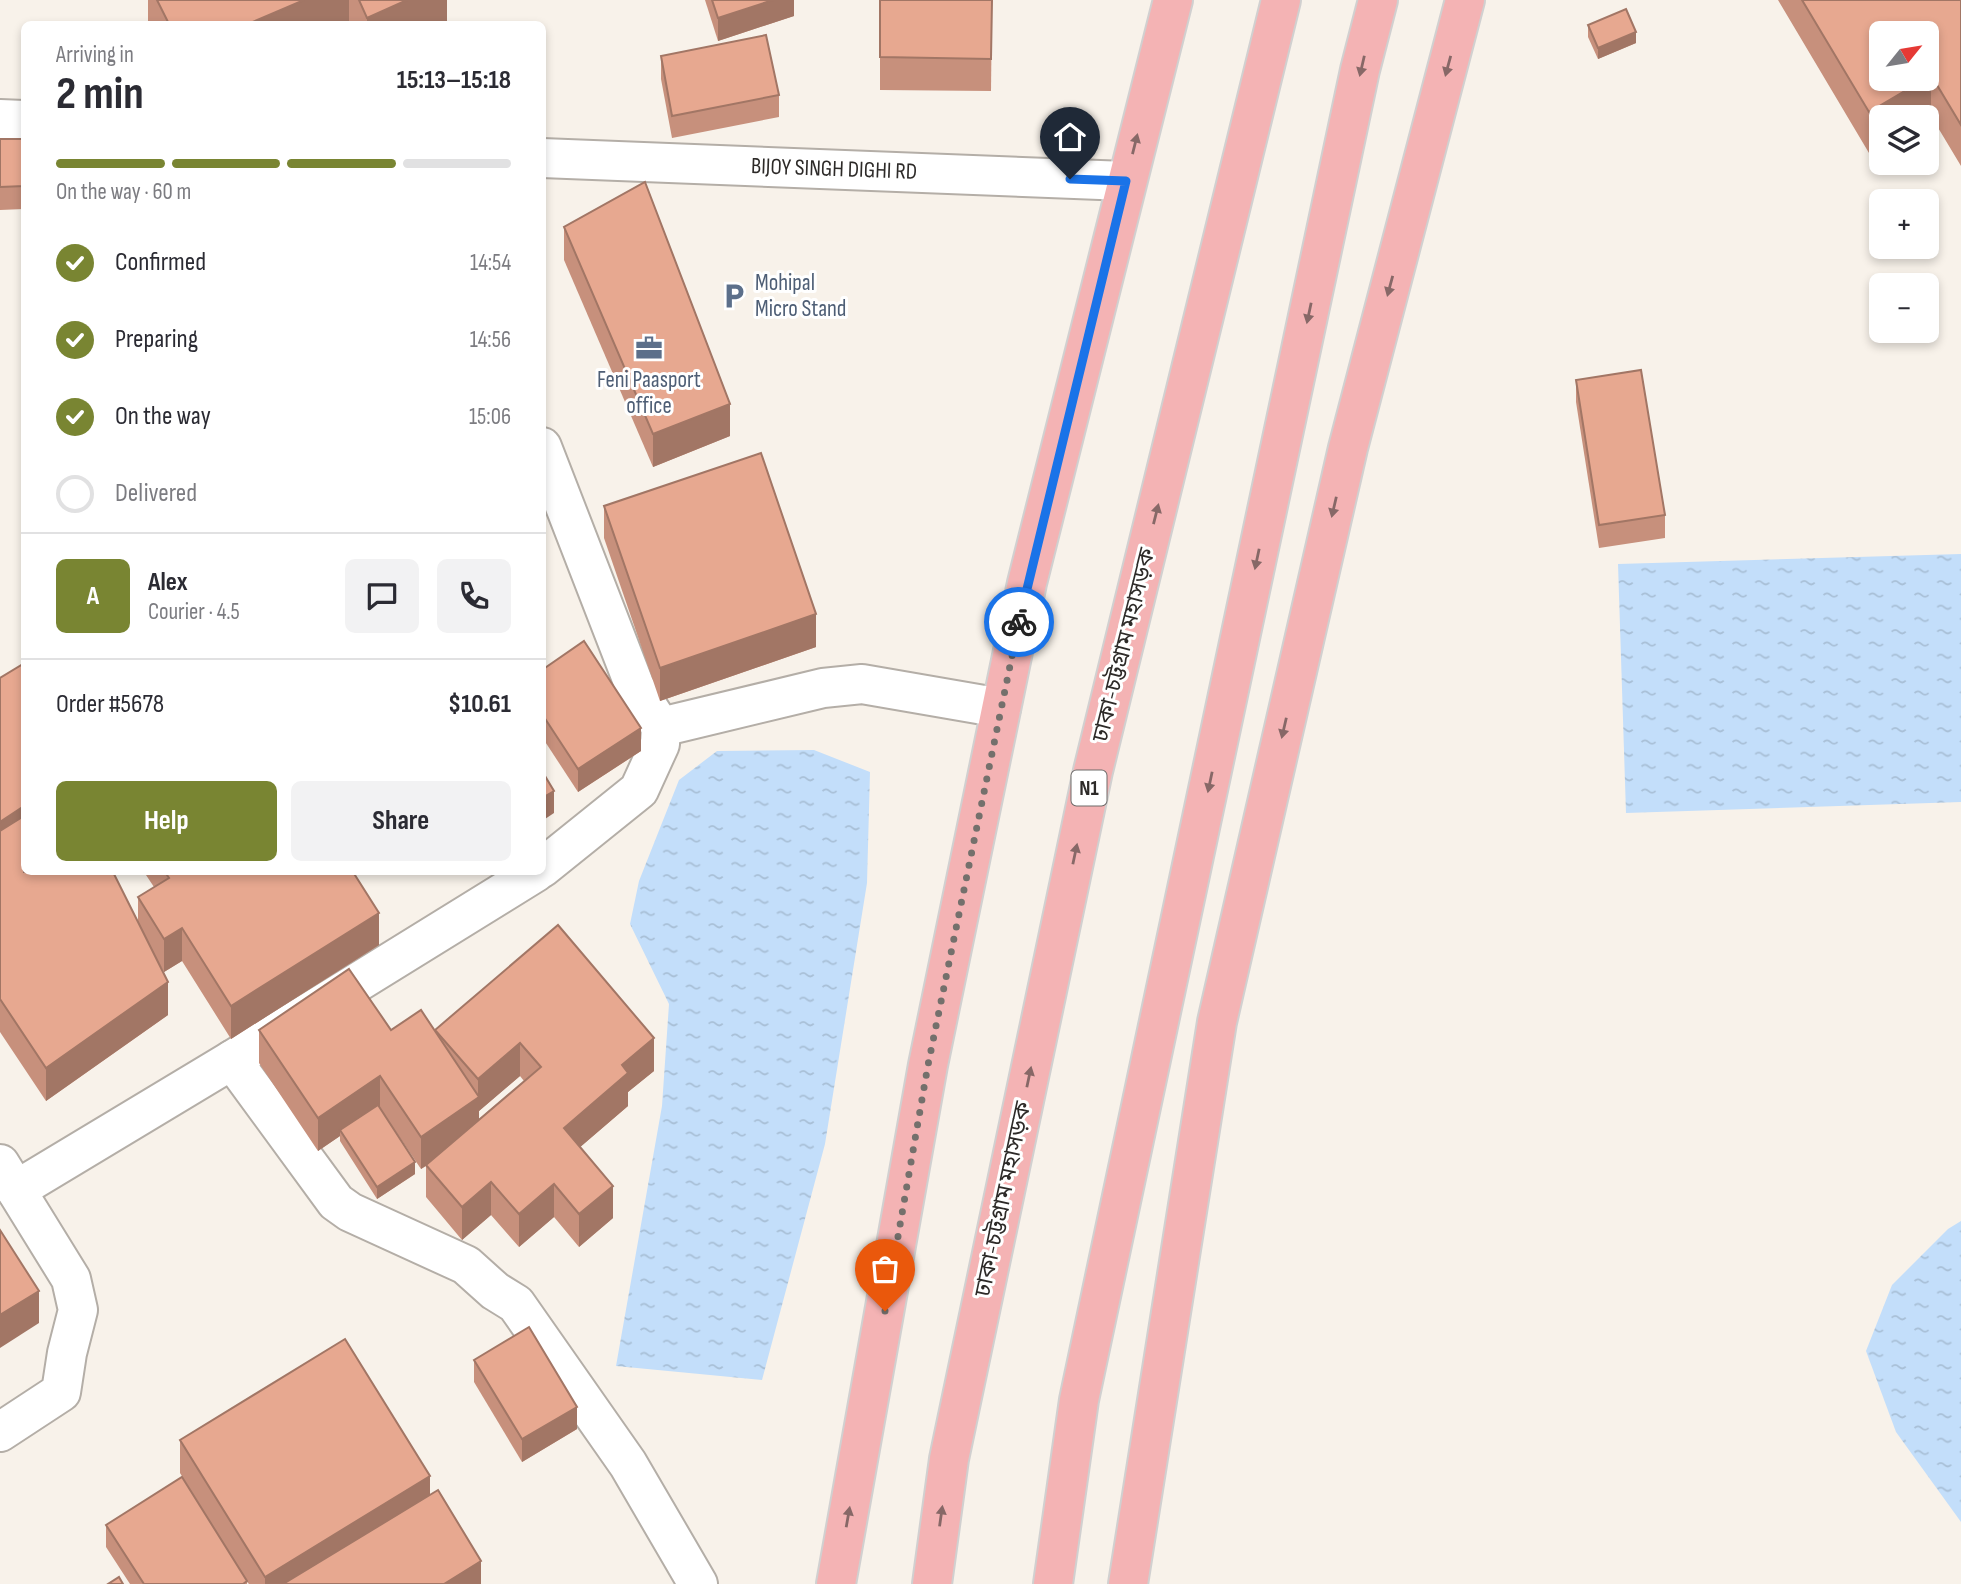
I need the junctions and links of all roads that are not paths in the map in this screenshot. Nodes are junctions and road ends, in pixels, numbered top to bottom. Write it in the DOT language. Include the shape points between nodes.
graph roads {
  1 [pos="1173,0"];
  2 [pos="1281,0"];
  3 [pos="1378,0"];
  4 [pos="1465,0"];
  5 [pos="0,119"];
  6 [pos="21,120"];
  7 [pos="546,158"];
  8 [pos="1126,181"];
  9 [pos="546,457"];
  10 [pos="1002,708"];
  11 [pos="661,727"];
  12 [pos="546,865"];
  13 [pos="531,875"];
  14 [pos="232,1060"];
  15 [pos="8,1177"];
  16 [pos="0,1432"];
  17 [pos="698,1584"];
  18 [pos="836,1584"];
  19 [pos="932,1584"];
  20 [pos="1053,1584"];
  21 [pos="1128,1584"];
  8 -- 1 [label="highway, one-way"];
  19 -- 2 [label="highway, ঢাকা-চট্টগ্রাম মহাসড়ক / N1, one-way" via="949,1459 1093,771"];
  3 -- 20 [label="highway, one-way" via="1079,1399"];
  4 -- 21 [label="highway, one-way" via="1348,448 1216,1022"];
  5 -- 6 [label="street"];
  7 -- 8 [label="street, BIJOY SINGH DIGHI RD"];
  8 -- 10 [label="highway" via="1027,583"];
  9 -- 11 [label="street" via="635,687"];
  10 -- 11 [label="street" via="862,684 823,688"];
  18 -- 10 [label="highway, one-way" via="928,1065"];
  11 -- 12 [label="street" via="660,744 639,790"];
  13 -- 14 [label="street"];
  14 -- 15 [label="street"];
  14 -- 17 [label="street" via="336,1202 466,1265 516,1304 628,1464"];
  15 -- 16 [label="street" via="71,1279 78,1310 61,1392"];
}
